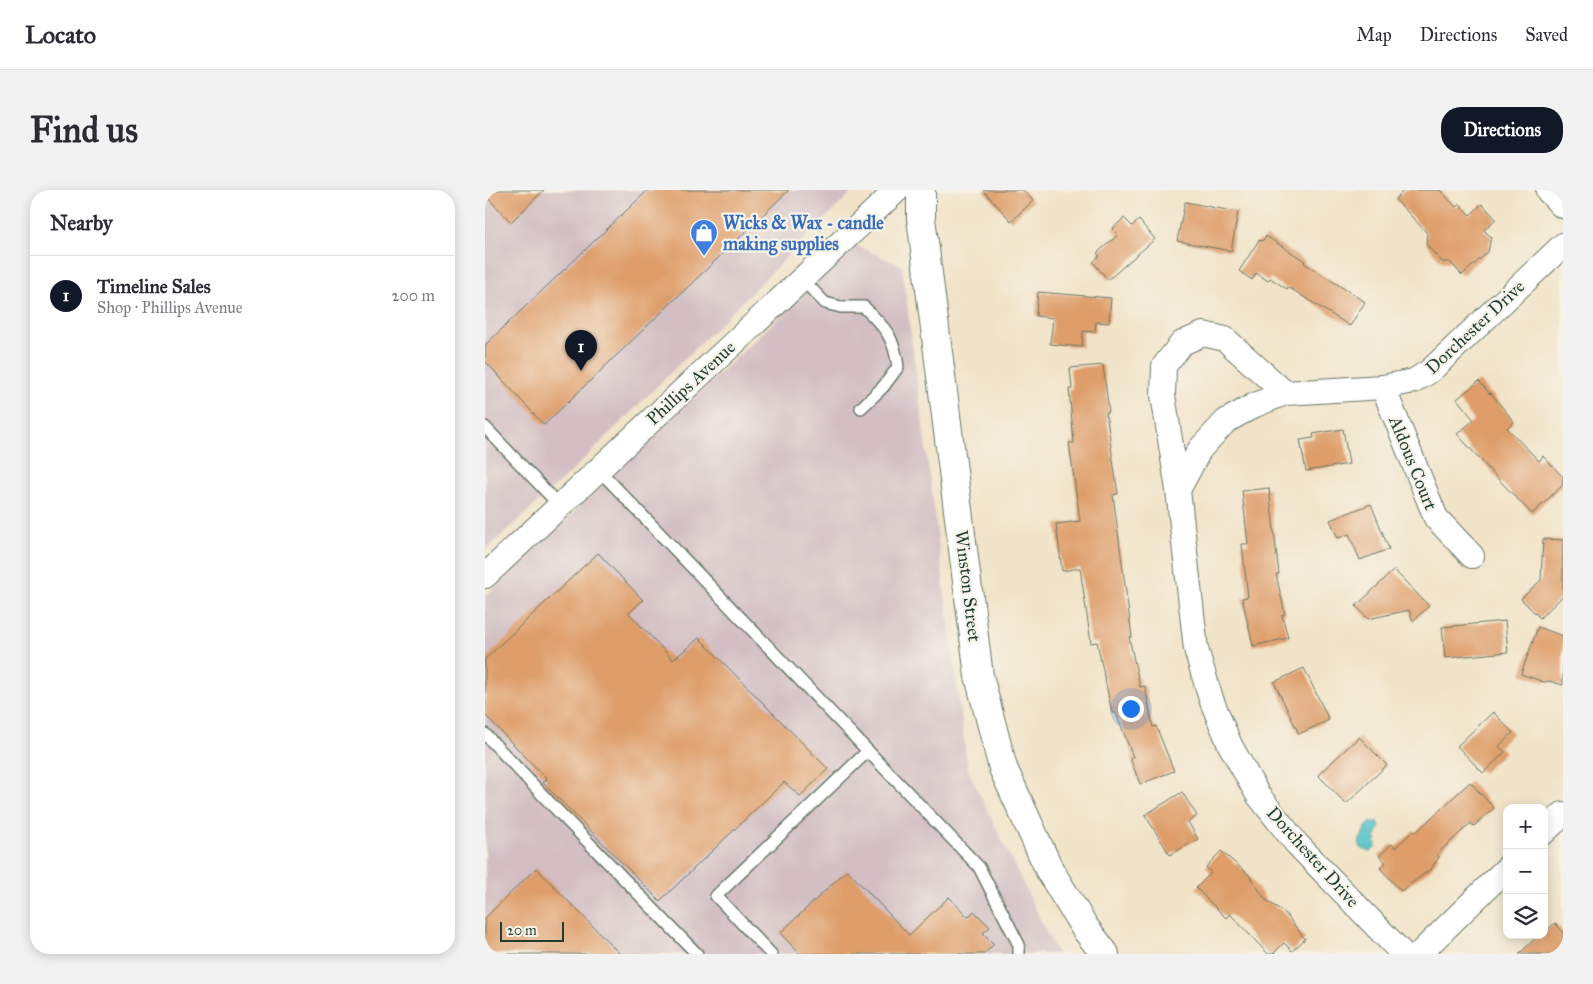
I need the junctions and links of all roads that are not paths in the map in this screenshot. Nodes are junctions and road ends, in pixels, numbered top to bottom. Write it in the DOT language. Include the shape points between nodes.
graph roads {
  1 [pos="897,190"];
  2 [pos="921,190"];
  3 [pos="1550,190"];
  4 [pos="1563,204"];
  5 [pos="1563,245"];
  6 [pos="803,280"];
  7 [pos="1383,387"];
  8 [pos="1285,393"];
  9 [pos="861,408"];
  10 [pos="485,427"];
  11 [pos="598,469"];
  12 [pos="1178,490"];
  13 [pos="560,506"];
  14 [pos="1473,556"];
  15 [pos="485,576"];
  16 [pos="485,734"];
  17 [pos="867,751"];
  18 [pos="1563,814"];
  19 [pos="1548,828"];
  20 [pos="1503,872"];
  21 [pos="697,954"];
  22 [pos="771,954"];
  23 [pos="1019,954"];
  24 [pos="1105,954"];
  25 [pos="1403,954"];
  26 [pos="1419,954"];
  1 -- 6 [label="street, Phillips Avenue"];
  2 -- 24 [label="street, Winston Street" via="921,218 979,676 1003,768 1050,871"];
  3 -- 4 [label="street"];
  5 -- 7 [label="street, Dorchester Drive" via="1430,372 1414,381"];
  6 -- 9 [label="lane" via="825,303 841,307 864,306 886,329 895,348 898,367"];
  6 -- 11 [label="street, Phillips Avenue"];
  7 -- 8 [label="street, Dorchester Drive"];
  7 -- 14 [label="street, Aldous Court" via="1436,518"];
  8 -- 12 [label="street, Dorchester Drive" via="1226,421 1200,449"];
  8 -- 12 [label="street, Dorchester Drive" via="1225,339 1203,334 1182,343 1164,366 1163,395"];
  10 -- 13 [label="lane"];
  11 -- 13 [label="street, Phillips Avenue"];
  11 -- 17 [label="lane"];
  12 -- 25 [label="street, Dorchester Drive" via="1196,650 1230,745 1258,795 1296,843"];
  13 -- 15 [label="street, Phillips Avenue"];
  16 -- 21 [label="lane"];
  17 -- 22 [label="lane" via="715,896"];
  17 -- 23 [label="lane" via="979,867 1019,945"];
  18 -- 19 [label="street"];
  20 -- 26 [label="street"];
}
